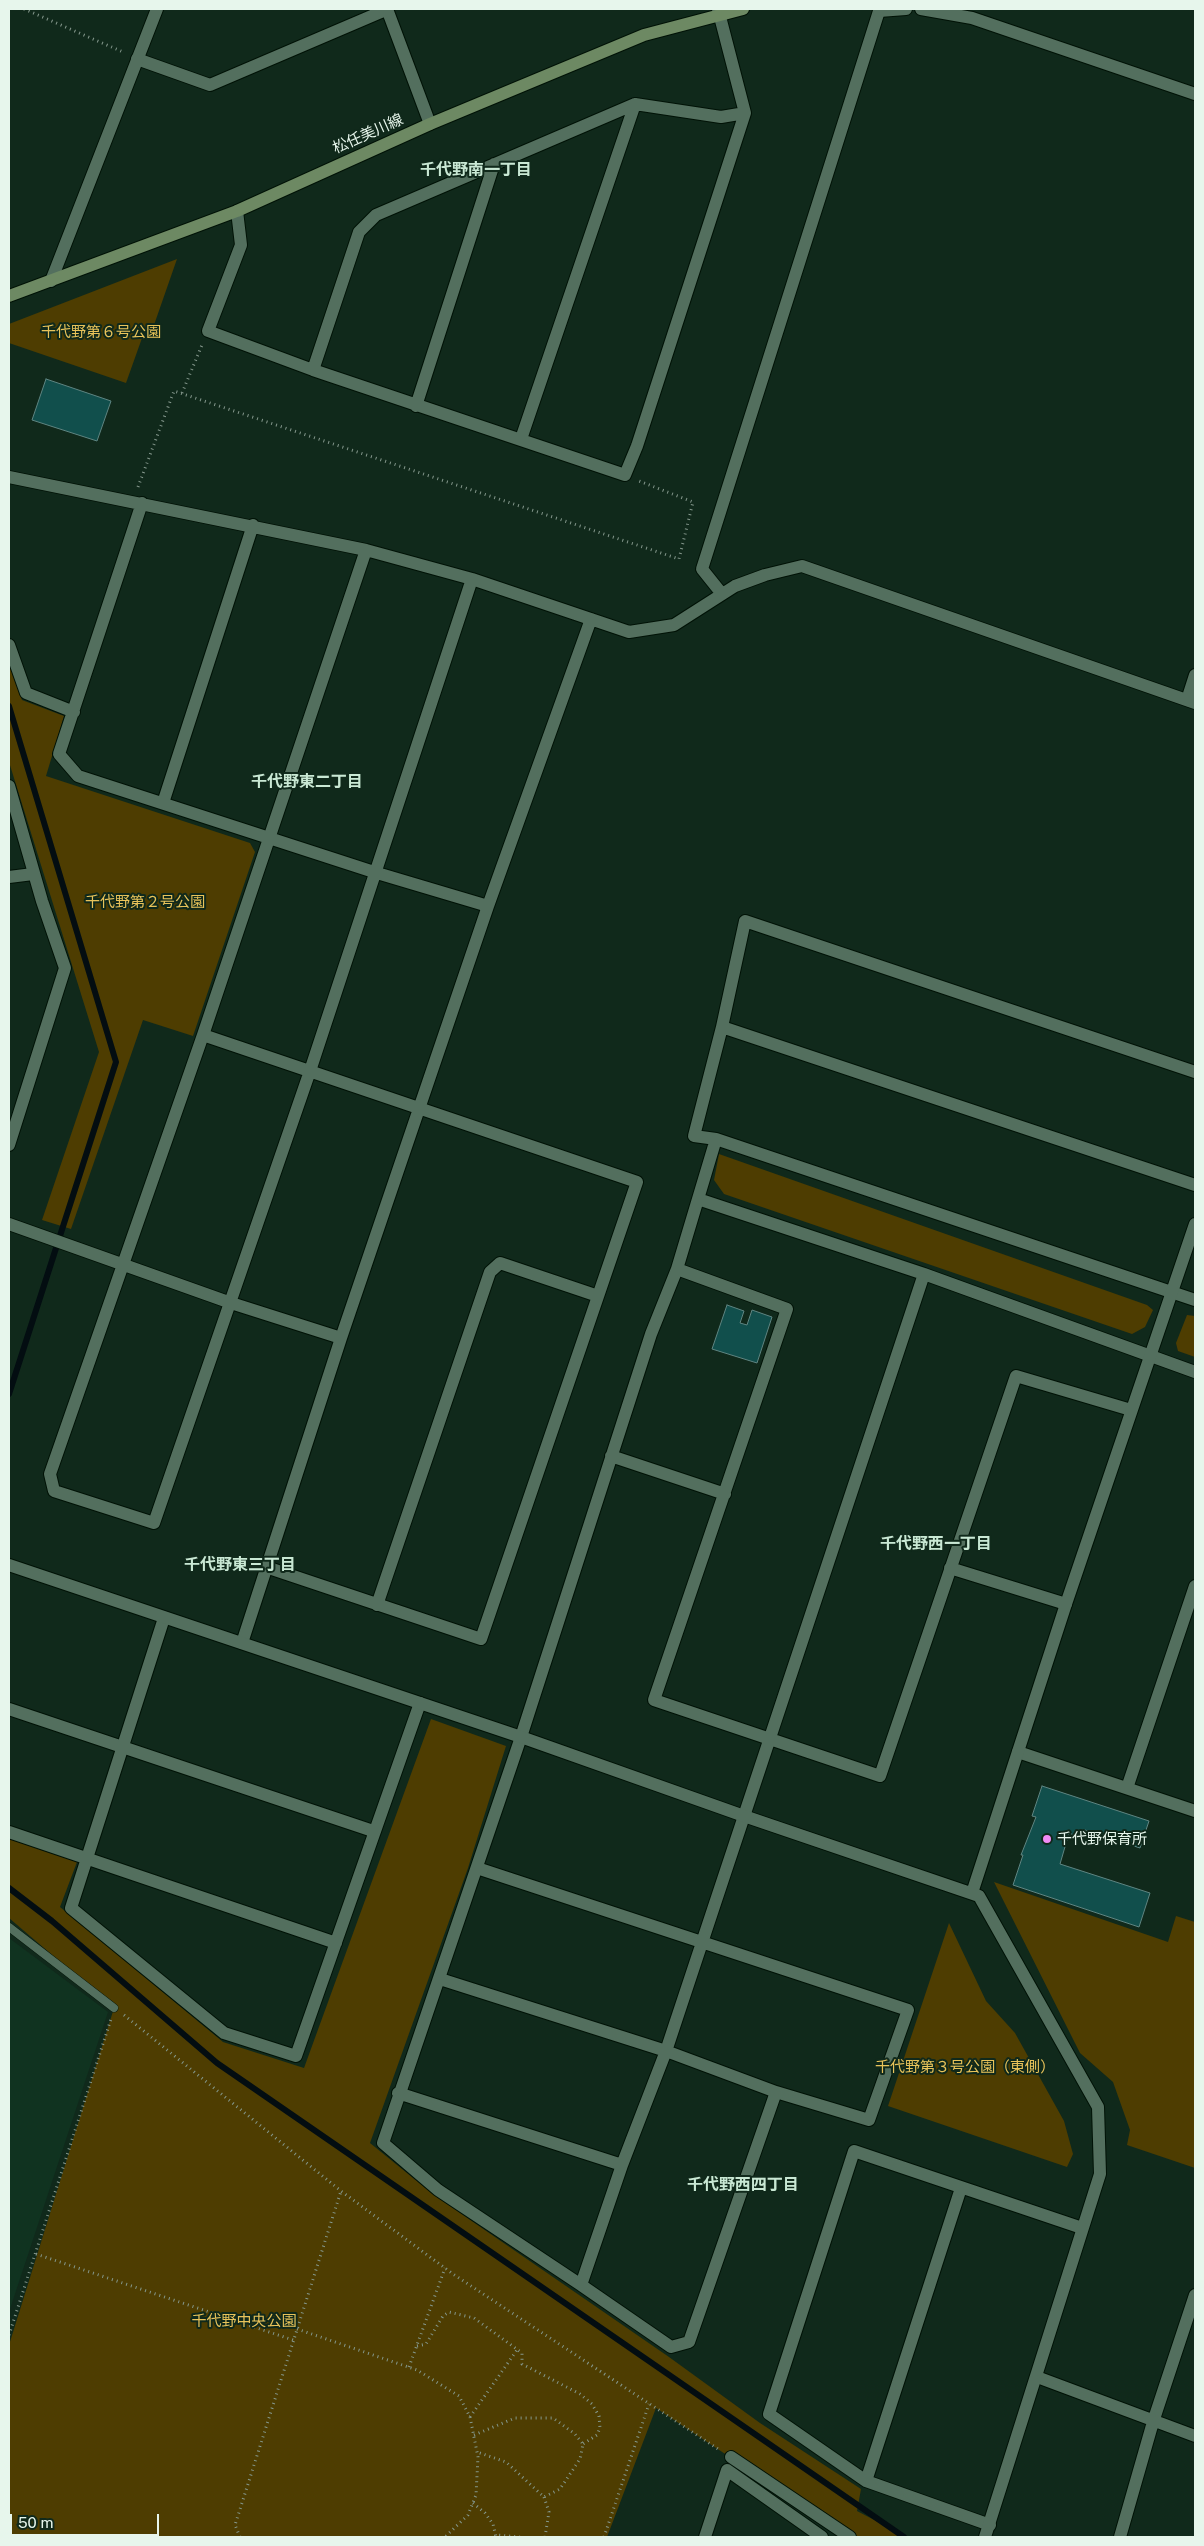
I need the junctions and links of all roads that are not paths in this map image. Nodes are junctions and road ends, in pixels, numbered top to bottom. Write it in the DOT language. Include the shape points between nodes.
graph roads {
  1 [pos="156,9"];
  2 [pos="387,9"];
  3 [pos="743,9"];
  4 [pos="906,9"];
  5 [pos="921,9"];
  6 [pos="719,11"];
  7 [pos="137,58"];
  8 [pos="1195,94"];
  9 [pos="635,104"];
  10 [pos="746,113"];
  11 [pos="430,124"];
  12 [pos="494,164"];
  13 [pos="238,211"];
  14 [pos="51,281"];
  15 [pos="9,296"];
  16 [pos="314,370"];
  17 [pos="416,406"];
  18 [pos="522,439"];
  19 [pos="9,476"];
  20 [pos="138,502"];
  21 [pos="254,525"];
  22 [pos="366,550"];
  23 [pos="472,579"];
  24 [pos="722,594"];
  25 [pos="591,619"];
  26 [pos="9,645"];
  27 [pos="1195,676"];
  28 [pos="1191,701"];
  29 [pos="74,712"];
  30 [pos="9,786"];
  31 [pos="163,803"];
  32 [pos="268,838"];
  33 [pos="376,873"];
  34 [pos="34,874"];
  35 [pos="9,877"];
  36 [pos="488,906"];
  37 [pos="722,1027"];
  38 [pos="202,1035"];
  39 [pos="310,1071"];
  40 [pos="1195,1072"];
  41 [pos="419,1109"];
  42 [pos="716,1139"];
  43 [pos="9,1146"];
  44 [pos="1195,1185"];
  45 [pos="698,1199"];
  46 [pos="9,1224"];
  47 [pos="1195,1224"];
  48 [pos="122,1264"];
  49 [pos="676,1269"];
  50 [pos="924,1274"];
  51 [pos="1173,1293"];
  52 [pos="598,1296"];
  53 [pos="1195,1300"];
  54 [pos="231,1303"];
  55 [pos="341,1338"];
  56 [pos="1151,1355"];
  57 [pos="1195,1372"];
  58 [pos="1131,1410"];
  59 [pos="611,1456"];
  60 [pos="725,1494"];
  61 [pos="9,1565"];
  62 [pos="266,1567"];
  63 [pos="950,1568"];
  64 [pos="1195,1586"];
  65 [pos="1066,1604"];
  66 [pos="377,1605"];
  67 [pos="164,1618"];
  68 [pos="242,1643"];
  69 [pos="420,1703"];
  70 [pos="9,1709"];
  71 [pos="521,1737"];
  72 [pos="768,1740"];
  73 [pos="122,1748"];
  74 [pos="1018,1752"];
  75 [pos="1127,1788"];
  76 [pos="1195,1811"];
  77 [pos="744,1816"];
  78 [pos="373,1831"];
  79 [pos="9,1832"];
  80 [pos="88,1858"];
  81 [pos="477,1868"];
  82 [pos="972,1893"];
  83 [pos="9,1927"];
  84 [pos="703,1942"];
  85 [pos="336,1943"];
  86 [pos="440,1979"];
  87 [pos="114,2008"];
  88 [pos="666,2051"];
  89 [pos="776,2092"];
  90 [pos="398,2093"];
  91 [pos="622,2165"];
  92 [pos="960,2188"];
  93 [pos="1082,2228"];
  94 [pos="581,2285"];
  95 [pos="1195,2294"];
  96 [pos="1037,2377"];
  97 [pos="1153,2422"];
  98 [pos="1195,2436"];
  99 [pos="730,2457"];
  100 [pos="866,2481"];
  101 [pos="990,2525"];
  102 [pos="705,2537"];
  103 [pos="822,2537"];
  104 [pos="850,2537"];
  105 [pos="986,2537"];
  106 [pos="1120,2537"];
  1 -- 7 [label="street"];
  2 -- 7 [label="street" via="210,85"];
  2 -- 11 [label="street"];
  3 -- 6 [label="main road, 松任美川線"];
  4 -- 24 [label="street" via="879,11 702,569"];
  5 -- 8 [label="street" via="972,18"];
  6 -- 10 [label="street"];
  6 -- 11 [label="main road, 松任美川線" via="644,35"];
  7 -- 14 [label="street"];
  9 -- 10 [label="street" via="721,117"];
  9 -- 12 [label="street"];
  9 -- 18 [label="street"];
  10 -- 18 [label="street" via="625,475"];
  11 -- 13 [label="main road, 松任美川線"];
  12 -- 16 [label="street" via="376,215 359,232"];
  12 -- 17 [label="street"];
  13 -- 14 [label="main road, 松任美川線"];
  13 -- 16 [label="street" via="241,245 208,331"];
  14 -- 15 [label="main road, 松任美川線"];
  16 -- 17 [label="street"];
  17 -- 18 [label="street"];
  19 -- 20 [label="street"];
  20 -- 21 [label="street"];
  20 -- 29 [label="street"];
  21 -- 22 [label="street"];
  21 -- 31 [label="street"];
  22 -- 23 [label="street"];
  22 -- 32 [label="street"];
  23 -- 25 [label="street"];
  23 -- 33 [label="street"];
  24 -- 25 [label="street" via="674,624 629,632"];
  24 -- 28 [label="street" via="765,575 802,566"];
  25 -- 36 [label="street"];
  26 -- 29 [label="street" via="26,693"];
  27 -- 28 [label="street"];
  29 -- 31 [label="street" via="59,754 78,776"];
  30 -- 34 [label="street"];
  31 -- 32 [label="street"];
  32 -- 33 [label="street"];
  32 -- 38 [label="street"];
  33 -- 36 [label="street"];
  33 -- 39 [label="street"];
  34 -- 35 [label="street"];
  34 -- 43 [label="street" via="65,968"];
  36 -- 41 [label="street"];
  37 -- 40 [label="street" via="745,921"];
  37 -- 42 [label="street" via="694,1136"];
  37 -- 44 [label="street"];
  38 -- 39 [label="street"];
  38 -- 48 [label="street"];
  39 -- 41 [label="street"];
  39 -- 54 [label="street"];
  41 -- 52 [label="street" via="637,1182"];
  41 -- 55 [label="street"];
  42 -- 45 [label="street"];
  42 -- 51 [label="street"];
  45 -- 49 [label="street"];
  45 -- 50 [label="street"];
  46 -- 48 [label="street"];
  47 -- 51 [label="street"];
  48 -- 54 [label="street"];
  48 -- 54 [label="street" via="50,1474 54,1491 154,1523"];
  49 -- 59 [label="street"];
  49 -- 60 [label="street" via="787,1309"];
  50 -- 56 [label="street"];
  50 -- 72 [label="street"];
  51 -- 53 [label="street"];
  51 -- 56 [label="street"];
  52 -- 66 [label="street" via="500,1263 490,1272"];
  52 -- 66 [label="street" via="480,1640"];
  54 -- 55 [label="street"];
  55 -- 62 [label="street"];
  56 -- 57 [label="street"];
  56 -- 58 [label="street"];
  58 -- 63 [label="street" via="1016,1376"];
  58 -- 65 [label="street"];
  59 -- 60 [label="street"];
  59 -- 71 [label="street"];
  60 -- 72 [label="street" via="654,1700"];
  61 -- 67 [label="street"];
  62 -- 66 [label="street"];
  62 -- 68 [label="street"];
  63 -- 65 [label="street"];
  63 -- 72 [label="street" via="880,1776"];
  64 -- 75 [label="street"];
  65 -- 74 [label="street"];
  67 -- 68 [label="street"];
  67 -- 73 [label="street"];
  68 -- 69 [label="street"];
  69 -- 71 [label="street"];
  69 -- 78 [label="street"];
  70 -- 73 [label="street"];
  71 -- 77 [label="street"];
  71 -- 81 [label="street"];
  72 -- 77 [label="street"];
  73 -- 78 [label="street"];
  73 -- 80 [label="street"];
  74 -- 75 [label="street"];
  74 -- 82 [label="street"];
  75 -- 76 [label="street"];
  77 -- 82 [label="street"];
  77 -- 84 [label="street"];
  78 -- 85 [label="street"];
  79 -- 80 [label="street"];
  80 -- 85 [label="street"];
  80 -- 85 [label="street" via="71,1908 224,2033 296,2056"];
  81 -- 84 [label="street"];
  81 -- 86 [label="street"];
  82 -- 93 [label="street" via="979,1896 1098,2107 1100,2174"];
  83 -- 87 [label="lane"];
  84 -- 88 [label="street"];
  84 -- 89 [label="street" via="908,2010 869,2120"];
  86 -- 88 [label="street"];
  86 -- 90 [label="street"];
  88 -- 89 [label="street"];
  88 -- 91 [label="street"];
  89 -- 94 [label="street" via="690,2342 671,2347"];
  90 -- 91 [label="street"];
  90 -- 94 [label="street" via="383,2143 438,2190"];
  91 -- 94 [label="street"];
  92 -- 93 [label="street"];
  92 -- 100 [label="street"];
  92 -- 100 [label="street" via="854,2152 775,2395 769,2414"];
  93 -- 96 [label="street"];
  95 -- 97 [label="street"];
  96 -- 97 [label="street"];
  96 -- 101 [label="street"];
  97 -- 98 [label="street"];
  97 -- 106 [label="street"];
  99 -- 104 [label="street"];
  100 -- 101 [label="street"];
  101 -- 105 [label="street"];
  102 -- 103 [label="street" via="727,2470"];
}
